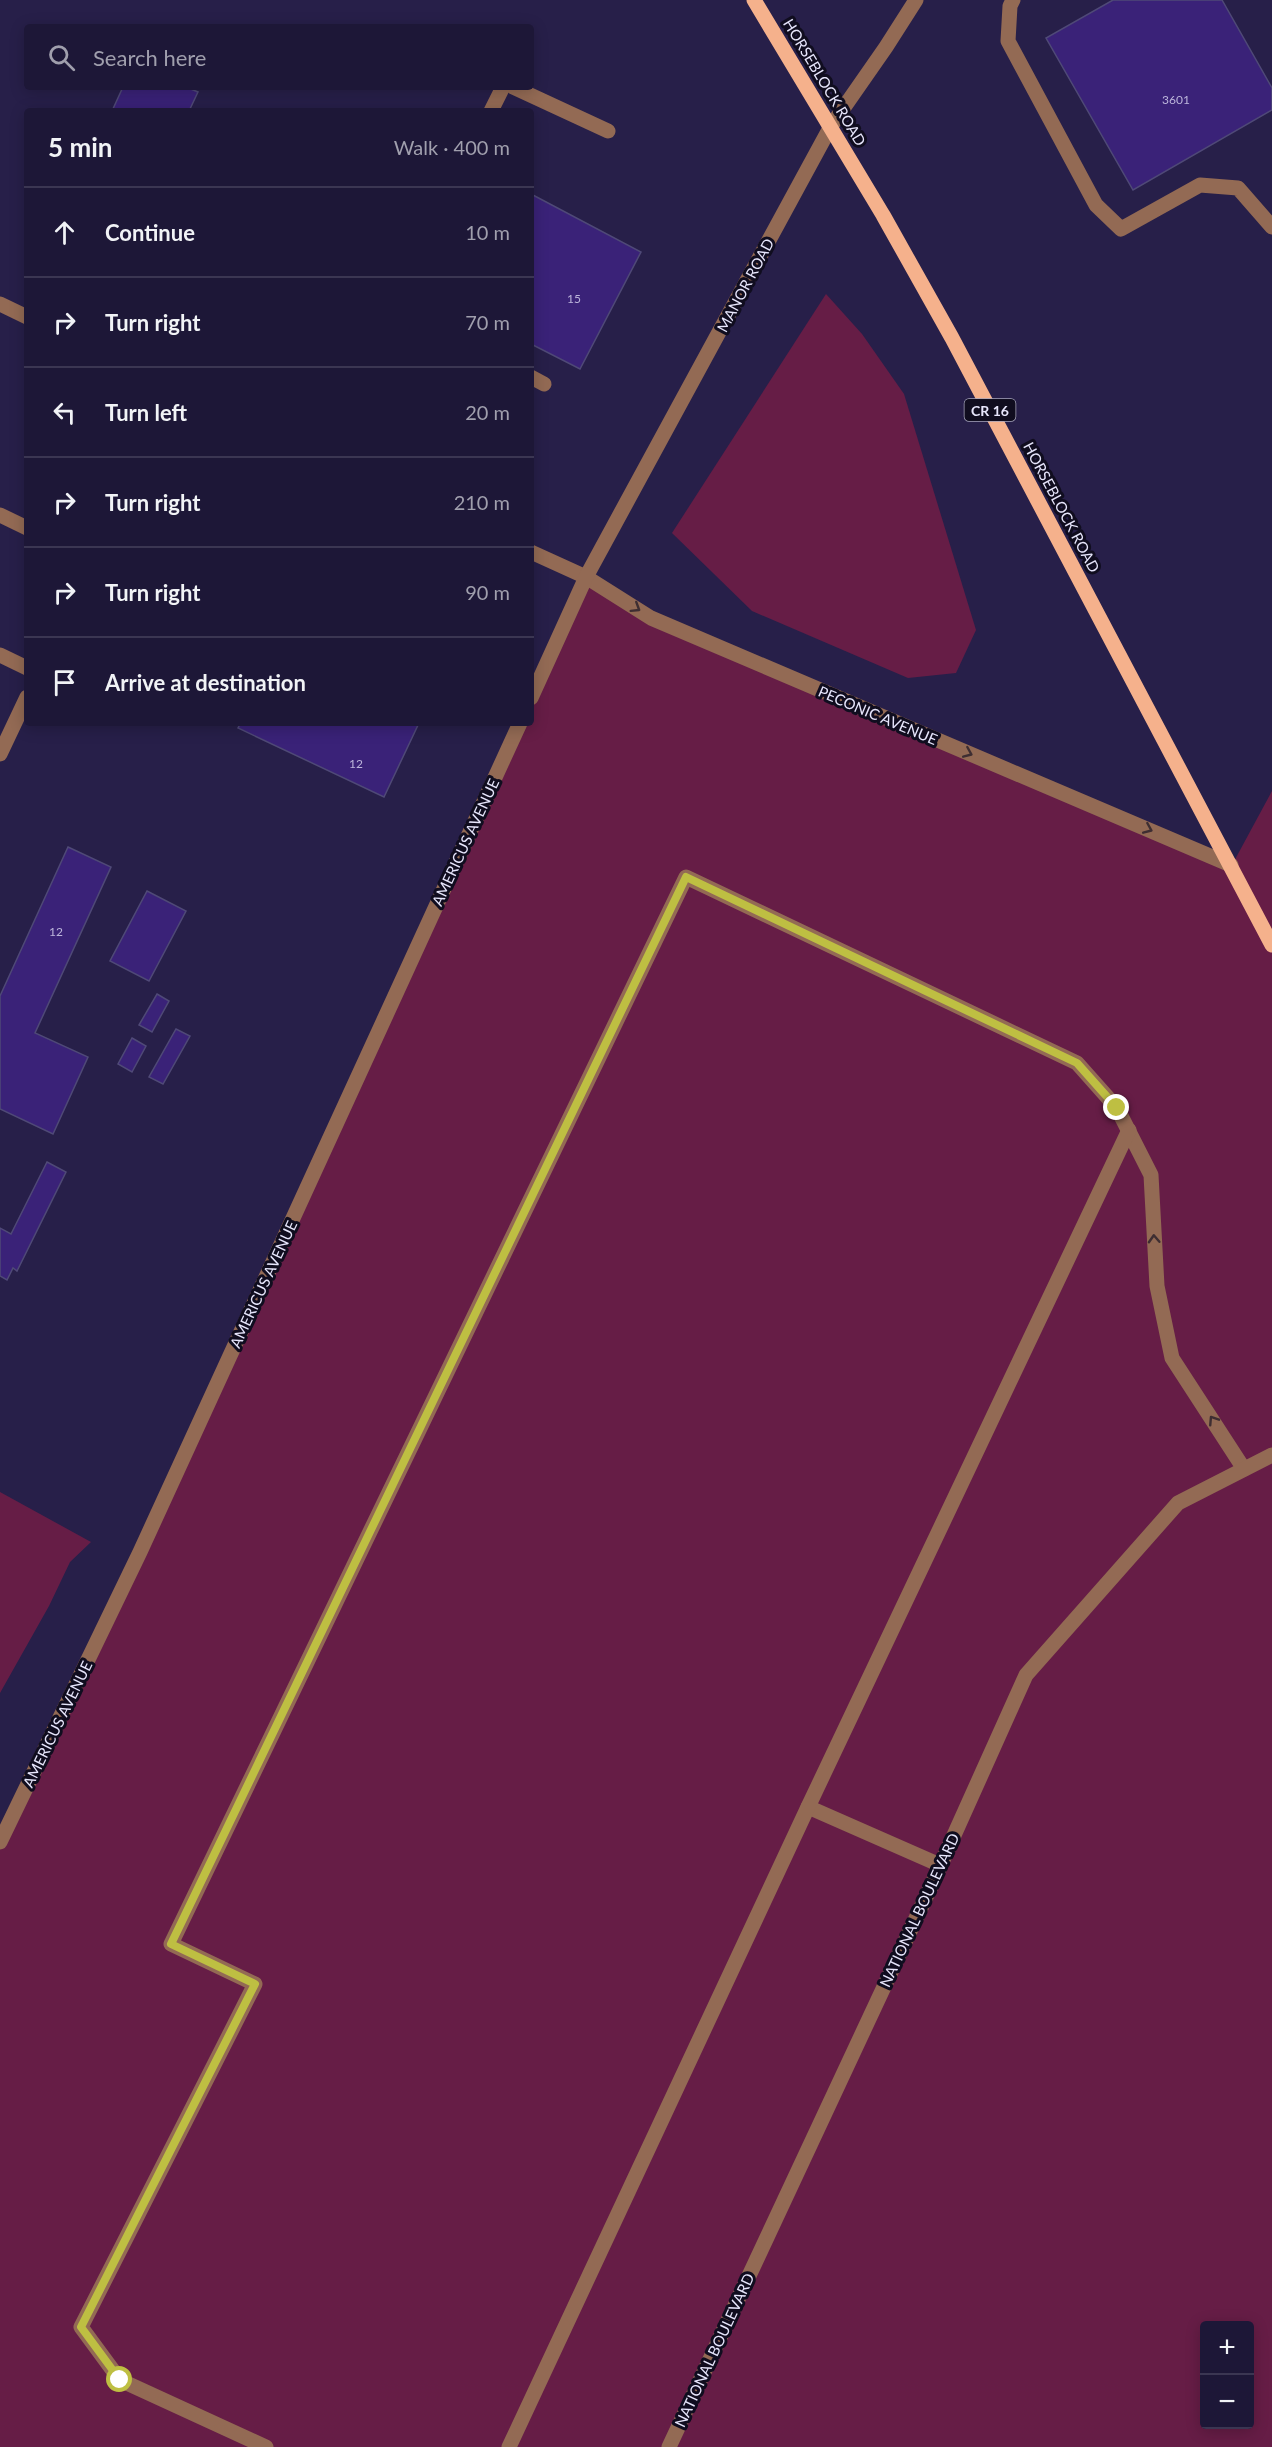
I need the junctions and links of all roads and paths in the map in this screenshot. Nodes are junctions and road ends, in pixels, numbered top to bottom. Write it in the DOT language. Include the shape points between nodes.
graph roads {
  1 [pos="754,0"];
  2 [pos="916,0"];
  3 [pos="1013,0"];
  4 [pos="502,90"];
  5 [pos="519,90"];
  6 [pos="492,108"];
  7 [pos="831,126"];
  8 [pos="608,131"];
  9 [pos="1272,227"];
  10 [pos="0,304"];
  11 [pos="24,316"];
  12 [pos="0,515"];
  13 [pos="24,527"];
  14 [pos="534,553"];
  15 [pos="586,577"];
  16 [pos="0,655"];
  17 [pos="24,667"];
  18 [pos="534,691"];
  19 [pos="24,703"];
  20 [pos="519,726"];
  21 [pos="0,754"];
  22 [pos="1231,865"];
  23 [pos="1272,945"];
  24 [pos="1129,1130"];
  25 [pos="1272,1455"];
  26 [pos="1244,1469"];
  27 [pos="808,1807"];
  28 [pos="0,1842"];
  29 [pos="940,1865"];
  30 [pos="266,2447"];
  31 [pos="509,2447"];
  32 [pos="669,2447"];
  1 -- 7 [label="main road, HORSEBLOCK ROAD / CR 16"];
  2 -- 7 [label="street, MANOR ROAD"];
  3 -- 9 [label="street" via="1008,41 1096,205 1121,229 1200,185 1238,188"];
  4 -- 6 [label="street"];
  5 -- 8 [label="street"];
  7 -- 15 [label="street, MANOR ROAD"];
  7 -- 22 [label="main road, HORSEBLOCK ROAD / CR 16" via="952,338"];
  10 -- 11 [label="street"];
  12 -- 13 [label="street"];
  14 -- 15 [label="street, PECONIC AVENUE"];
  15 -- 18 [label="street"];
  15 -- 22 [label="street, PECONIC AVENUE, one-way" via="651,618"];
  16 -- 17 [label="street"];
  19 -- 21 [label="street"];
  20 -- 28 [label="street, AMERICUS AVENUE" via="140,1551"];
  22 -- 23 [label="main road, HORSEBLOCK ROAD / CR 16"];
  26 -- 24 [label="street, one-way" via="1172,1358 1157,1286 1151,1175"];
  24 -- 27 [label="street"];
  24 -- 30 [label="street" via="1117,1108 1077,1063 686,877 171,1944 255,1984 81,2327 120,2380"];
  25 -- 26 [label="street, NATIONAL BOULEVARD"];
  26 -- 29 [label="street, NATIONAL BOULEVARD" via="1178,1503 1026,1675"];
  27 -- 29 [label="street"];
  27 -- 31 [label="street"];
  29 -- 32 [label="street, NATIONAL BOULEVARD"];
}
